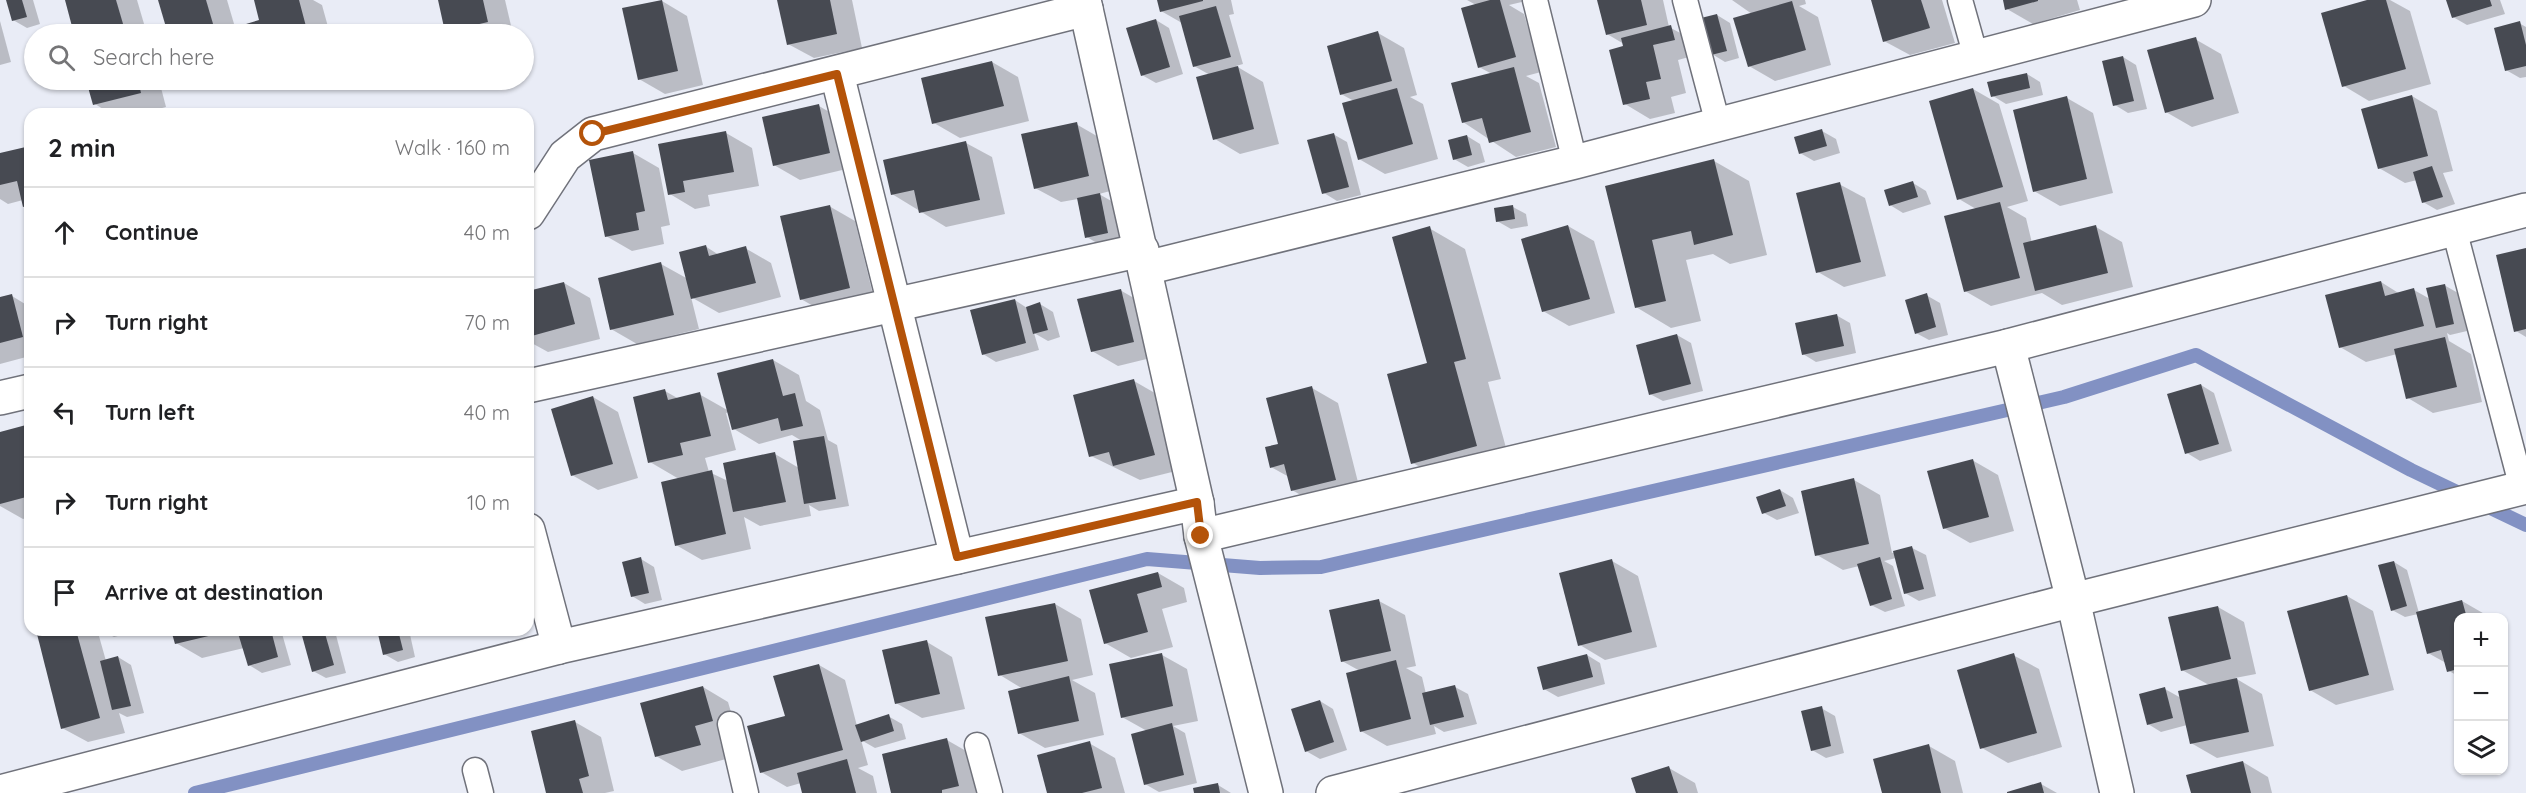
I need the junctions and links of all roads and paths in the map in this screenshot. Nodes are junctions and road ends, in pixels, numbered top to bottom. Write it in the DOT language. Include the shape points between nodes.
graph roads {
  1 [pos="1535,0"];
  2 [pos="1685,0"];
  3 [pos="1960,0"];
  4 [pos="2194,0"];
  5 [pos="1085,4"];
  6 [pos="1976,57"];
  7 [pos="837,74"];
  8 [pos="1718,124"];
  9 [pos="1575,162"];
  10 [pos="534,204"];
  11 [pos="2526,210"];
  12 [pos="2454,229"];
  13 [pos="1144,259"];
  14 [pos="893,304"];
  15 [pos="2008,346"];
  16 [pos="534,385"];
  17 [pos="24,393"];
  18 [pos="0,399"];
  19 [pos="2524,488"];
  20 [pos="1197,502"];
  21 [pos="1201,536"];
  22 [pos="534,552"];
  23 [pos="957,557"];
  24 [pos="2073,600"];
  25 [pos="560,647"];
  26 [pos="730,724"];
  27 [pos="978,745"];
  28 [pos="0,792"];
  29 [pos="746,793"];
  30 [pos="990,793"];
  31 [pos="1266,793"];
  32 [pos="1333,793"];
  33 [pos="2117,793"];
  1 -- 9 [label="lane"];
  2 -- 8 [label="lane"];
  3 -- 6 [label="lane"];
  4 -- 6 [label="street"];
  5 -- 7 [label="street"];
  5 -- 13 [label="street"];
  6 -- 8 [label="street"];
  7 -- 10 [label="street" via="593,134 566,156"];
  7 -- 14 [label="street"];
  8 -- 9 [label="street"];
  9 -- 13 [label="street"];
  11 -- 12 [label="street"];
  12 -- 15 [label="street"];
  12 -- 19 [label="lane"];
  13 -- 14 [label="street"];
  13 -- 20 [label="street"];
  14 -- 16 [label="street"];
  14 -- 23 [label="street"];
  15 -- 21 [label="street"];
  15 -- 24 [label="street"];
  17 -- 18 [label="street"];
  19 -- 24 [label="street"];
  20 -- 21 [label="street"];
  20 -- 23 [label="street"];
  21 -- 31 [label="street"];
  22 -- 25 [label="street"];
  23 -- 25 [label="street"];
  24 -- 32 [label="street"];
  24 -- 33 [label="street"];
  25 -- 28 [label="street"];
  26 -- 29 [label="lane"];
  27 -- 30 [label="lane"];
}
